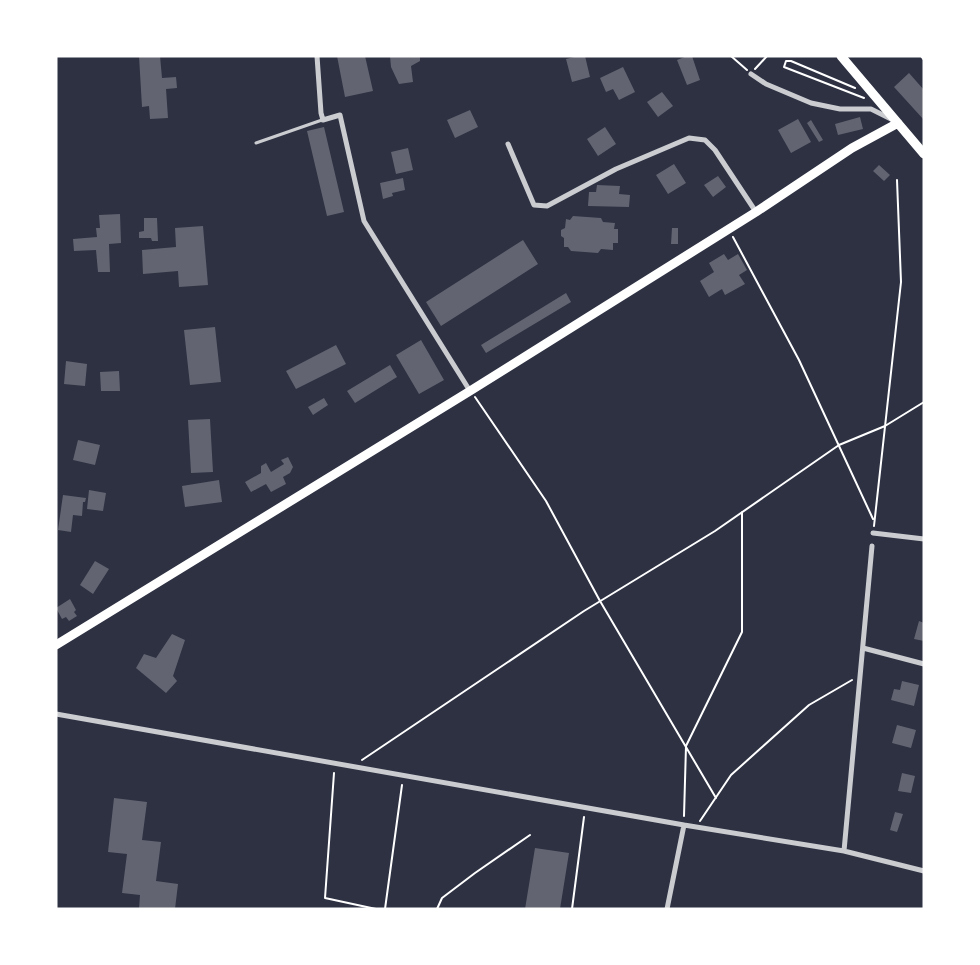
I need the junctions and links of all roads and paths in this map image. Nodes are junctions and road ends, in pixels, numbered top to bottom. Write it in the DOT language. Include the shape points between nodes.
graph roads {
  1 [pos="317,56"];
  2 [pos="731,56"];
  3 [pos="767,56"];
  4 [pos="841,56"];
  5 [pos="921,56"];
  6 [pos="924,60"];
  7 [pos="751,74"];
  8 [pos="860,90"];
  9 [pos="870,101"];
  10 [pos="323,120"];
  11 [pos="898,123"];
  12 [pos="256,143"];
  13 [pos="508,144"];
  14 [pos="924,154"];
  15 [pos="897,180"];
  16 [pos="756,212"];
  17 [pos="729,229"];
  18 [pos="470,391"];
  19 [pos="924,402"];
  20 [pos="885,426"];
  21 [pos="838,445"];
  22 [pos="876,504"];
  23 [pos="742,512"];
  24 [pos="874,521"];
  25 [pos="873,533"];
  26 [pos="924,539"];
  27 [pos="872,546"];
  28 [pos="600,601"];
  29 [pos="56,645"];
  30 [pos="863,648"];
  31 [pos="924,664"];
  32 [pos="861,675"];
  33 [pos="56,714"];
  34 [pos="686,746"];
  35 [pos="352,766"];
  36 [pos="334,773"];
  37 [pos="402,785"];
  38 [pos="716,798"];
  39 [pos="584,817"];
  40 [pos="684,825"];
  41 [pos="696,827"];
  42 [pos="530,836"];
  43 [pos="844,851"];
  44 [pos="924,871"];
  45 [pos="376,909"];
  46 [pos="385,909"];
  47 [pos="437,909"];
  48 [pos="572,909"];
  49 [pos="667,909"];
  1 -- 10 [label="street"];
  2 -- 7 [label="path"];
  3 -- 7 [label="path"];
  4 -- 11 [label="main road"];
  5 -- 6 [label="path"];
  7 -- 11 [label="street" via="811,103 840,109 871,109"];
  8 -- 9 [label="path" via="786,61 784,67"];
  10 -- 12 [label="lane"];
  10 -- 18 [label="street" via="340,115 364,221"];
  11 -- 14 [label="main road"];
  11 -- 16 [label="main road" via="852,148"];
  13 -- 16 [label="street" via="534,205 547,206 616,169 689,138 705,140"];
  15 -- 20 [label="path" via="901,282"];
  16 -- 17 [label="main road"];
  17 -- 18 [label="main road"];
  17 -- 21 [label="path" via="799,360"];
  18 -- 28 [label="path" via="546,501"];
  18 -- 29 [label="main road"];
  19 -- 20 [label="path"];
  20 -- 21 [label="path"];
  20 -- 22 [label="path"];
  21 -- 23 [label="path"];
  21 -- 24 [label="path"];
  23 -- 28 [label="path"];
  23 -- 34 [label="path" via="742,632"];
  25 -- 26 [label="street"];
  27 -- 30 [label="street"];
  28 -- 34 [label="path"];
  28 -- 35 [label="path"];
  30 -- 31 [label="street"];
  30 -- 32 [label="street"];
  32 -- 38 [label="path" via="809,705 731,775"];
  32 -- 43 [label="street"];
  33 -- 35 [label="street"];
  34 -- 38 [label="path"];
  34 -- 40 [label="path"];
  35 -- 40 [label="street"];
  36 -- 45 [label="path" via="325,898"];
  37 -- 46 [label="path"];
  38 -- 41 [label="path"];
  39 -- 48 [label="path"];
  40 -- 41 [label="street"];
  40 -- 49 [label="street"];
  41 -- 43 [label="street"];
  42 -- 47 [label="path" via="475,872 442,898"];
  43 -- 44 [label="street"];
}
